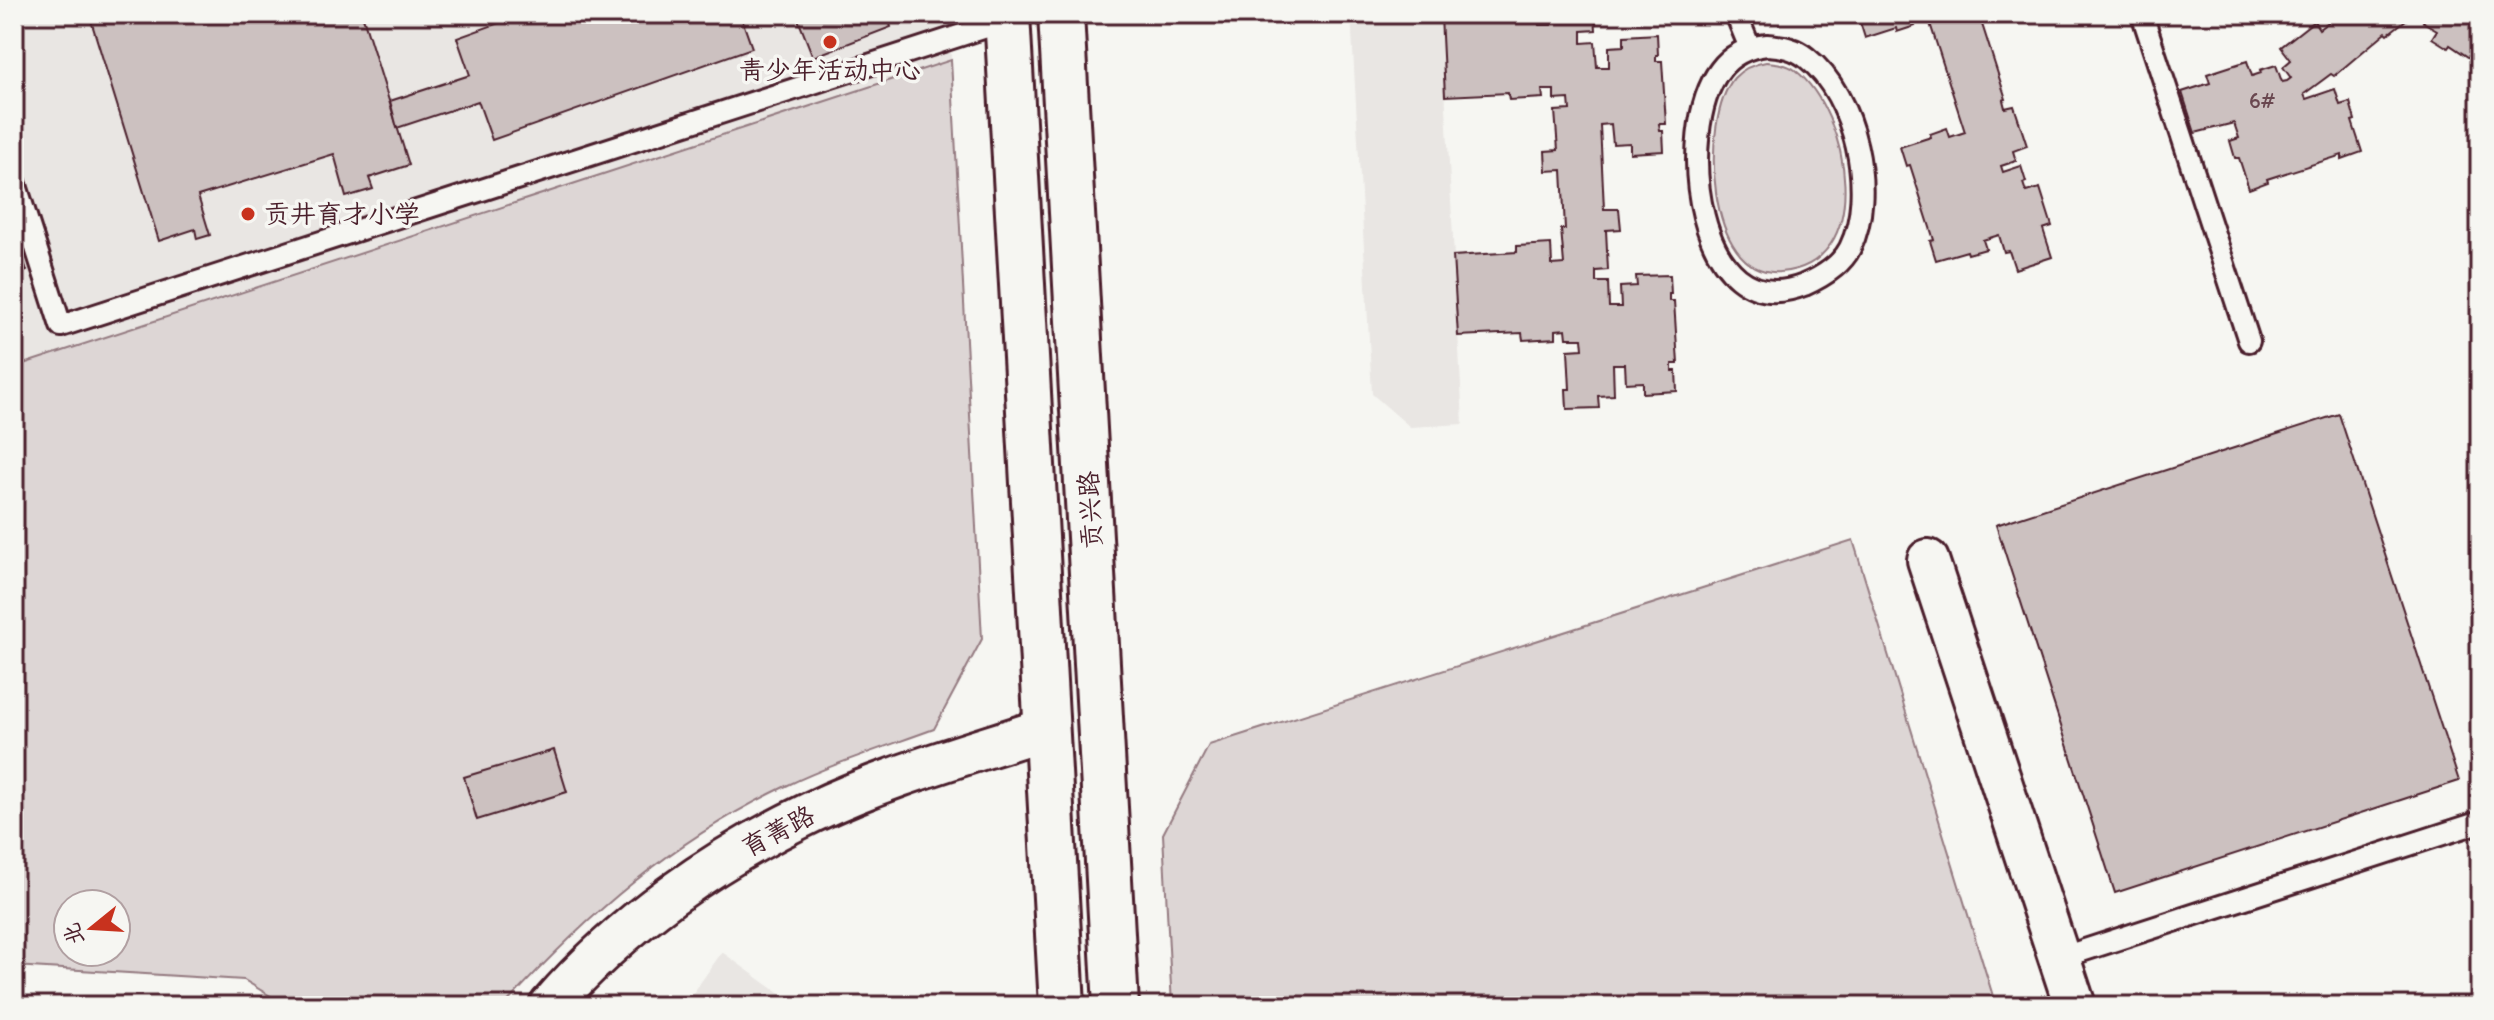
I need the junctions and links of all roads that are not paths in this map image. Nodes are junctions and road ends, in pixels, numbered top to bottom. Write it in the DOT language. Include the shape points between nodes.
graph roads {
  1 [pos="1061,14"];
  2 [pos="1736,14"];
  3 [pos="2142,14"];
  4 [pos="1008,17"];
  5 [pos="1750,48"];
  6 [pos="14,179"];
  7 [pos="2249,341"];
  8 [pos="1928,560"];
  9 [pos="1047,728"];
  10 [pos="2480,822"];
  11 [pos="2060,958"];
  12 [pos="565,1002"];
  13 [pos="1062,1006"];
  14 [pos="1116,1006"];
  15 [pos="2075,1006"];
  1 -- 14 [label="main road, 贡兴路"];
  2 -- 5 [label="lane"];
  3 -- 7 [label="lane"];
  4 -- 6 [label="lane" via="61,326"];
  4 -- 9 [label="main road"];
  5 -- 5 [label="lane" via="1726,63 1709,89 1697,136 1700,199 1726,266 1746,282 1770,290 1794,288 1838,265 1854,239 1861,201 1859,156 1838,96 1808,58 1788,48"];
  8 -- 11 [label="street"];
  9 -- 12 [label="street, 育菁路" via="881,784 765,836 641,919 600,955"];
  9 -- 13 [label="main road"];
  10 -- 11 [label="lane"];
  11 -- 15 [label="street"];
}
